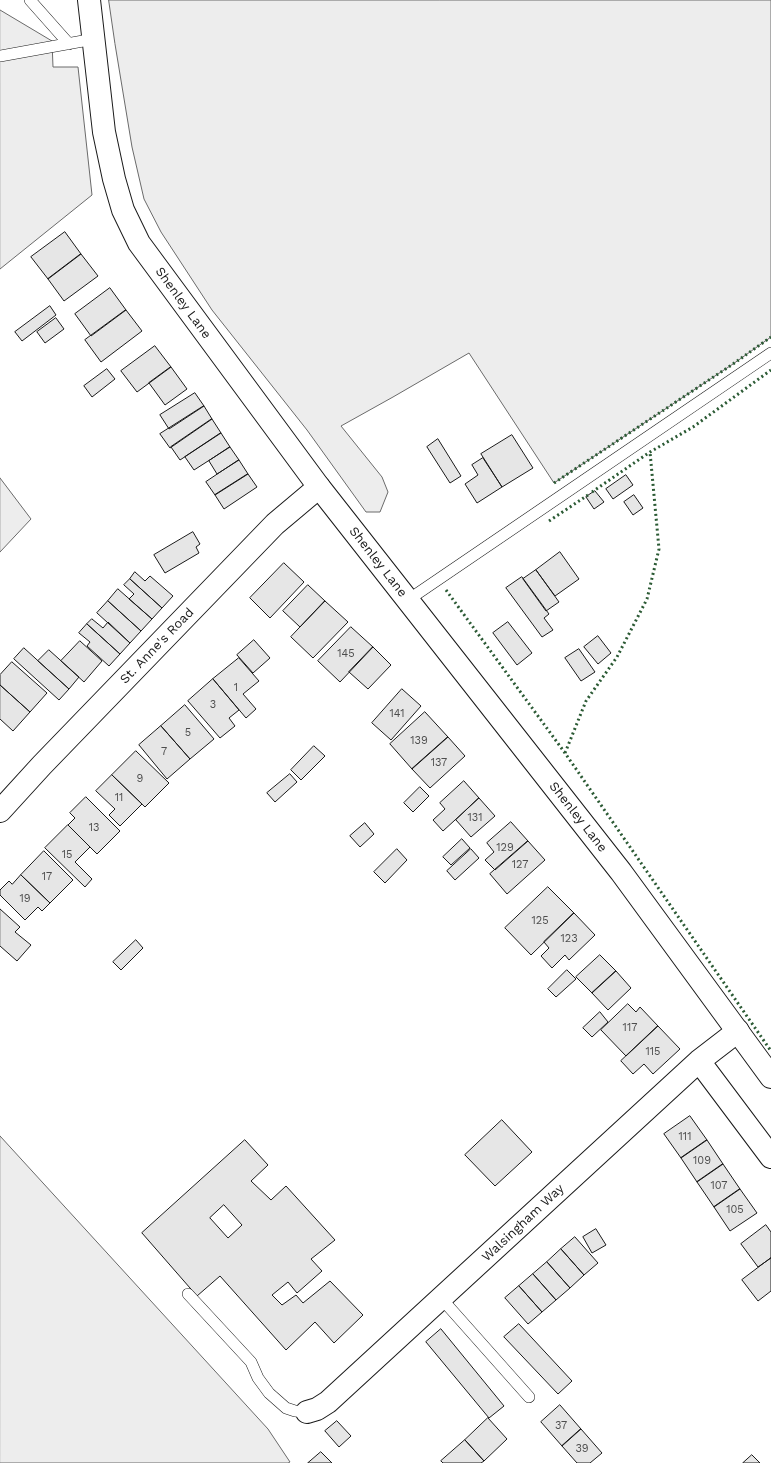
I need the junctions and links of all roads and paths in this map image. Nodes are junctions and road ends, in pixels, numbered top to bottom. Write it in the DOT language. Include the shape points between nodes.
graph roads {
  1 [pos="30,0"];
  2 [pos="89,0"];
  3 [pos="94,39"];
  4 [pos="69,44"];
  5 [pos="0,56"];
  6 [pos="771,353"];
  7 [pos="319,487"];
  8 [pos="408,600"];
  9 [pos="0,811"];
  10 [pos="738,1031"];
  11 [pos="699,1061"];
  12 [pos="771,1077"];
  13 [pos="771,1157"];
  14 [pos="188,1294"];
  15 [pos="441,1298"];
  16 [pos="529,1398"];
  17 [pos="307,1412"];
  1 -- 4 [label="lane"];
  2 -- 3 [label="main road, Shenley Lane"];
  3 -- 4 [label="lane"];
  3 -- 7 [label="main road, Shenley Lane" via="104,132 114,179 139,243"];
  4 -- 5 [label="lane"];
  6 -- 8 [label="lane"];
  7 -- 8 [label="main road, Shenley Lane"];
  7 -- 9 [label="main road, St. Anne's Road" via="275,524"];
  8 -- 10 [label="main road, Shenley Lane" via="621,872"];
  10 -- 11 [label="main road, Walsingham Way"];
  10 -- 12 [label="main road, Shenley Lane"];
  11 -- 13 [label="main road"];
  11 -- 15 [label="main road, Walsingham Way"];
  14 -- 17 [label="lane" via="251,1362 269,1393 286,1408"];
  15 -- 16 [label="lane"];
  15 -- 17 [label="main road, Walsingham Way" via="328,1402"];
}
